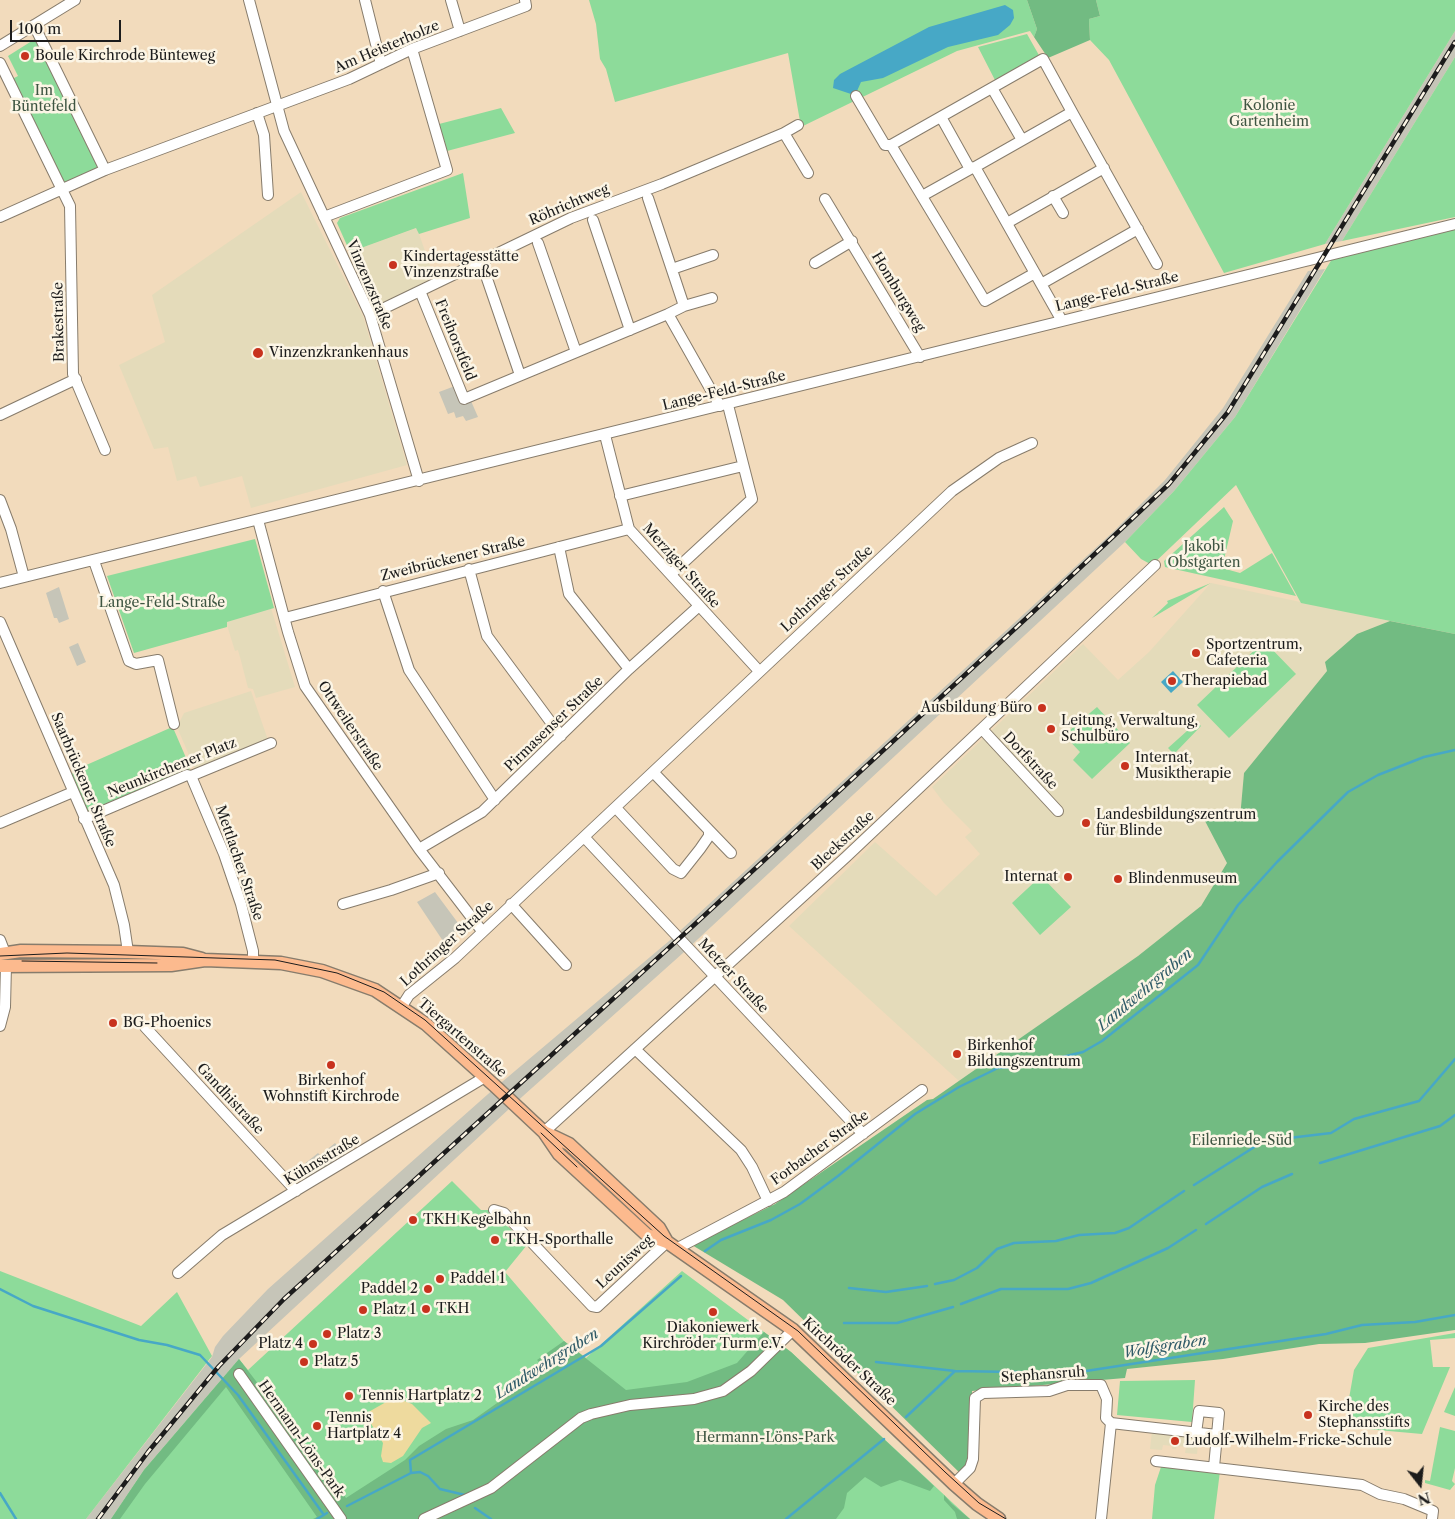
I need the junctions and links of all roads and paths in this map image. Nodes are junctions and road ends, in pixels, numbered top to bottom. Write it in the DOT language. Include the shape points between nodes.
graph roads {
  1 [pos="75,0"];
  2 [pos="249,0"];
  3 [pos="364,0"];
  4 [pos="451,0"];
  5 [pos="526,3"];
  6 [pos="34,25"];
  7 [pos="460,31"];
  8 [pos="0,46"];
  9 [pos="412,49"];
  10 [pos="0,63"];
  11 [pos="381,64"];
  12 [pos="992,88"];
  13 [pos="856,96"];
  14 [pos="276,106"];
  15 [pos="1072,112"];
  16 [pos="257,113"];
  17 [pos="941,116"];
  18 [pos="798,125"];
  19 [pos="784,133"];
  20 [pos="1022,140"];
  21 [pos="891,145"];
  22 [pos="973,168"];
  23 [pos="1104,168"];
  24 [pos="105,170"];
  25 [pos="808,173"];
  26 [pos="61,190"];
  27 [pos="268,195"];
  28 [pos="922,196"];
  29 [pos="1053,196"];
  30 [pos="648,198"];
  31 [pos="825,199"];
  32 [pos="1063,213"];
  33 [pos="0,217"];
  34 [pos="324,217"];
  35 [pos="594,220"];
  36 [pos="1007,223"];
  37 [pos="1455,224"];
  38 [pos="1138,229"];
  39 [pos="852,241"];
  40 [pos="538,242"];
  41 [pos="713,255"];
  42 [pos="815,263"];
  43 [pos="1157,264"];
  44 [pos="483,267"];
  45 [pos="672,269"];
  46 [pos="1035,273"];
  47 [pos="1041,284"];
  48 [pos="420,291"];
  49 [pos="712,298"];
  50 [pos="684,306"];
  51 [pos="668,314"];
  52 [pos="370,315"];
  53 [pos="1062,321"];
  54 [pos="630,330"];
  55 [pos="576,352"];
  56 [pos="920,357"];
  57 [pos="520,375"];
  58 [pos="76,379"];
  59 [pos="724,406"];
  60 [pos="0,415"];
  61 [pos="605,435"];
  62 [pos="1032,444"];
  63 [pos="105,450"];
  64 [pos="743,466"];
  65 [pos="419,481"];
  66 [pos="620,496"];
  67 [pos="0,500"];
  68 [pos="258,520"];
  69 [pos="629,529"];
  70 [pos="559,546"];
  71 [pos="94,561"];
  72 [pos="1155,565"];
  73 [pos="469,570"];
  74 [pos="671,574"];
  75 [pos="24,577"];
  76 [pos="0,583"];
  77 [pos="383,591"];
  78 [pos="699,606"];
  79 [pos="284,618"];
  80 [pos="0,622"];
  81 [pos="629,670"];
  82 [pos="759,671"];
  83 [pos="174,724"];
  84 [pos="982,729"];
  85 [pos="561,736"];
  86 [pos="271,743"];
  87 [pos="653,772"];
  88 [pos="191,776"];
  89 [pos="73,792"];
  90 [pos="495,800"];
  91 [pos="616,808"];
  92 [pos="1058,811"];
  93 [pos="84,819"];
  94 [pos="0,823"];
  95 [pos="709,832"];
  96 [pos="584,837"];
  97 [pos="419,849"];
  98 [pos="731,853"];
  99 [pos="439,872"];
  100 [pos="343,904"];
  101 [pos="512,904"];
  102 [pos="482,931"];
  103 [pos="0,940"];
  104 [pos="128,952"];
  105 [pos="3,959"];
  106 [pos="205,960"];
  107 [pos="253,962"];
  108 [pos="566,965"];
  109 [pos="715,976"];
  110 [pos="402,1006"];
  111 [pos="0,1026"];
  112 [pos="145,1027"];
  113 [pos="635,1049"];
  114 [pos="485,1077"];
  115 [pos="922,1090"];
  116 [pos="544,1132"];
  117 [pos="863,1134"];
  118 [pos="296,1191"];
  119 [pos="768,1201"];
  120 [pos="494,1210"];
  121 [pos="671,1246"];
  122 [pos="178,1273"];
  123 [pos="793,1330"];
  124 [pos="239,1374"];
  125 [pos="1111,1423"];
  126 [pos="1196,1433"];
  127 [pos="1217,1435"];
  128 [pos="1156,1461"];
  129 [pos="1214,1468"];
  130 [pos="954,1484"];
  131 [pos="341,1519"];
  132 [pos="424,1519"];
  133 [pos="999,1519"];
  134 [pos="1101,1519"];
  135 [pos="1432,1519"];
  1 -- 6 [label="street"];
  2 -- 14 [label="street, Vinzenzstraße"];
  3 -- 11 [label="street"];
  4 -- 7 [label="street"];
  5 -- 7 [label="street, Am Heisterholze"];
  6 -- 8 [label="street"];
  6 -- 24 [label="street"];
  7 -- 9 [label="street, Am Heisterholze"];
  9 -- 11 [label="street, Am Heisterholze"];
  9 -- 34 [label="street" via="446,170"];
  10 -- 26 [label="street, Brakestraße"];
  11 -- 14 [label="street, Am Heisterholze"];
  12 -- 15 [label="street" via="1044,58"];
  12 -- 17 [label="street"];
  12 -- 20 [label="street"];
  13 -- 21 [label="street" via="885,145"];
  14 -- 16 [label="street, Am Heisterholze"];
  14 -- 34 [label="street, Vinzenzstraße" via="284,131"];
  15 -- 20 [label="street"];
  15 -- 23 [label="street"];
  16 -- 24 [label="street, Am Heisterholze"];
  16 -- 27 [label="street" via="264,136"];
  17 -- 21 [label="street"];
  17 -- 22 [label="street"];
  18 -- 19 [label="street, Röhrichtweg"];
  19 -- 25 [label="street"];
  19 -- 48 [label="street, Röhrichtweg" via="534,234"];
  20 -- 22 [label="street"];
  21 -- 28 [label="street"];
  22 -- 28 [label="street"];
  22 -- 36 [label="street"];
  23 -- 29 [label="street"];
  23 -- 38 [label="street"];
  24 -- 26 [label="street, Am Heisterholze"];
  26 -- 33 [label="street, Am Heisterholze"];
  26 -- 58 [label="street, Brakestraße" via="70,206 73,374"];
  28 -- 46 [label="street" via="985,301"];
  29 -- 32 [label="street"];
  29 -- 36 [label="street"];
  30 -- 45 [label="street"];
  31 -- 39 [label="street, Homburgweg"];
  34 -- 52 [label="street, Vinzenzstraße"];
  35 -- 54 [label="street"];
  36 -- 46 [label="street"];
  37 -- 53 [label="street, Lange-Feld-Straße"];
  38 -- 43 [label="street"];
  38 -- 47 [label="street"];
  39 -- 42 [label="street"];
  39 -- 56 [label="street, Homburgweg"];
  40 -- 55 [label="street"];
  41 -- 45 [label="street"];
  44 -- 57 [label="street"];
  45 -- 50 [label="street"];
  46 -- 47 [label="street"];
  47 -- 53 [label="street"];
  48 -- 52 [label="street, Röhrichtweg"];
  48 -- 57 [label="street, Freihorstfeld" via="464,399"];
  49 -- 50 [label="street, Freihorstfeld"];
  50 -- 51 [label="street, Freihorstfeld"];
  51 -- 54 [label="street, Freihorstfeld"];
  51 -- 59 [label="street"];
  52 -- 65 [label="street, Vinzenzstraße"];
  53 -- 56 [label="street, Lange-Feld-Straße"];
  54 -- 55 [label="street, Freihorstfeld"];
  55 -- 57 [label="street, Freihorstfeld"];
  56 -- 59 [label="street, Lange-Feld-Straße"];
  58 -- 60 [label="street"];
  58 -- 63 [label="street, Brakestraße"];
  59 -- 61 [label="street, Lange-Feld-Straße"];
  59 -- 64 [label="street"];
  61 -- 65 [label="street, Lange-Feld-Straße"];
  61 -- 66 [label="street, Merziger Straße"];
  62 -- 82 [label="street, Lothringer Straße" via="999,458 952,491"];
  64 -- 66 [label="street"];
  64 -- 74 [label="street" via="752,499"];
  65 -- 68 [label="street, Lange-Feld-Straße"];
  66 -- 69 [label="street, Merziger Straße"];
  67 -- 75 [label="street"];
  68 -- 71 [label="street, Lange-Feld-Straße"];
  68 -- 79 [label="street, Ottweilerstraße"];
  69 -- 70 [label="street, Zweibrückener Straße"];
  69 -- 74 [label="street, Merziger Straße"];
  70 -- 73 [label="street, Zweibrückener Straße"];
  70 -- 81 [label="street" via="569,594"];
  71 -- 75 [label="street, Lange-Feld-Straße"];
  71 -- 83 [label="street" via="129,661 136,664 158,660"];
  72 -- 84 [label="street, Bleekstraße"];
  73 -- 77 [label="street, Zweibrückener Straße"];
  73 -- 85 [label="street" via="487,636"];
  74 -- 78 [label="street, Merziger Straße"];
  75 -- 76 [label="street, Lange-Feld-Straße"];
  77 -- 79 [label="street, Zweibrückener Straße"];
  77 -- 90 [label="street" via="409,670"];
  78 -- 81 [label="street, Pirmasenser Straße"];
  78 -- 82 [label="street, Merziger Straße"];
  79 -- 97 [label="street, Ottweilerstraße" via="305,686"];
  80 -- 89 [label="street, Saarbrückener Straße"];
  81 -- 85 [label="street, Pirmasenser Straße"];
  82 -- 87 [label="street, Lothringer Straße"];
  84 -- 92 [label="street, Dorfstraße"];
  84 -- 109 [label="street, Bleekstraße"];
  85 -- 90 [label="street, Pirmasenser Straße"];
  86 -- 88 [label="street, Neunkirchener Platz"];
  87 -- 91 [label="street, Lothringer Straße"];
  87 -- 95 [label="street"];
  88 -- 93 [label="street, Neunkirchener Platz"];
  88 -- 107 [label="street, Mettlacher Straße" via="241,904"];
  89 -- 93 [label="street, Saarbrückener Straße"];
  89 -- 94 [label="street"];
  90 -- 97 [label="street, Pirmasenser Straße" via="482,812"];
  91 -- 95 [label="street" via="673,869 681,872"];
  91 -- 96 [label="street, Lothringer Straße"];
  93 -- 104 [label="street, Saarbrückener Straße" via="114,885"];
  95 -- 98 [label="street"];
  96 -- 101 [label="street, Lothringer Straße"];
  96 -- 109 [label="street, Metzer Straße"];
  97 -- 99 [label="street, Ottweilerstraße"];
  99 -- 100 [label="street" via="376,896"];
  99 -- 102 [label="street, Ottweilerstraße"];
  101 -- 102 [label="street, Lothringer Straße"];
  101 -- 108 [label="street, Lothringer Straße"];
  102 -- 110 [label="street, Lothringer Straße" via="455,958 409,995"];
  103 -- 105 [label="street"];
  104 -- 105 [label="main road, Tiergartenstraße"];
  104 -- 106 [label="main road, Tiergartenstraße" via="183,954"];
  105 -- 106 [label="main road, Tiergartenstraße" via="154,966"];
  105 -- 111 [label="street" via="5,1007"];
  106 -- 107 [label="main road, Tiergartenstraße"];
  107 -- 110 [label="main road, Tiergartenstraße" via="322,970 351,979"];
  109 -- 113 [label="street, Bleekstraße"];
  109 -- 117 [label="street, Metzer Straße"];
  110 -- 114 [label="main road, Tiergartenstraße"];
  112 -- 118 [label="street, Gandhistraße"];
  113 -- 116 [label="street, Bleekstraße"];
  113 -- 119 [label="street" via="741,1150"];
  114 -- 116 [label="main road, Tiergartenstraße"];
  114 -- 118 [label="street, Kühnsstraße"];
  115 -- 117 [label="street, Forbacher Straße"];
  116 -- 121 [label="main road, Tiergartenstraße" via="571,1147 659,1228"];
  117 -- 119 [label="street, Forbacher Straße"];
  118 -- 122 [label="street, Kühnsstraße" via="222,1235"];
  119 -- 121 [label="street, Forbacher Straße"];
  120 -- 121 [label="street, Leunisweg" via="504,1213 592,1306 597,1306"];
  121 -- 123 [label="main road, Kirchröder Straße"];
  123 -- 130 [label="main road, Kirchröder Straße"];
  123 -- 132 [label="street" via="751,1371 723,1391 694,1399 630,1405 581,1418 491,1488"];
  124 -- 131 [label="street, Hermann-Löns-Park"];
  125 -- 126 [label="street"];
  125 -- 130 [label="street, Stephansruh" via="1106,1418 1107,1399 1101,1385 983,1393 975,1398 973,1459 970,1468"];
  125 -- 134 [label="street, Stephansruh"];
  126 -- 127 [label="street"];
  126 -- 127 [label="street" via="1199,1411 1219,1413"];
  127 -- 129 [label="street"];
  128 -- 129 [label="street"];
  129 -- 135 [label="street" via="1362,1485 1433,1511"];
  130 -- 133 [label="main road, Kirchröder Straße"];
}
